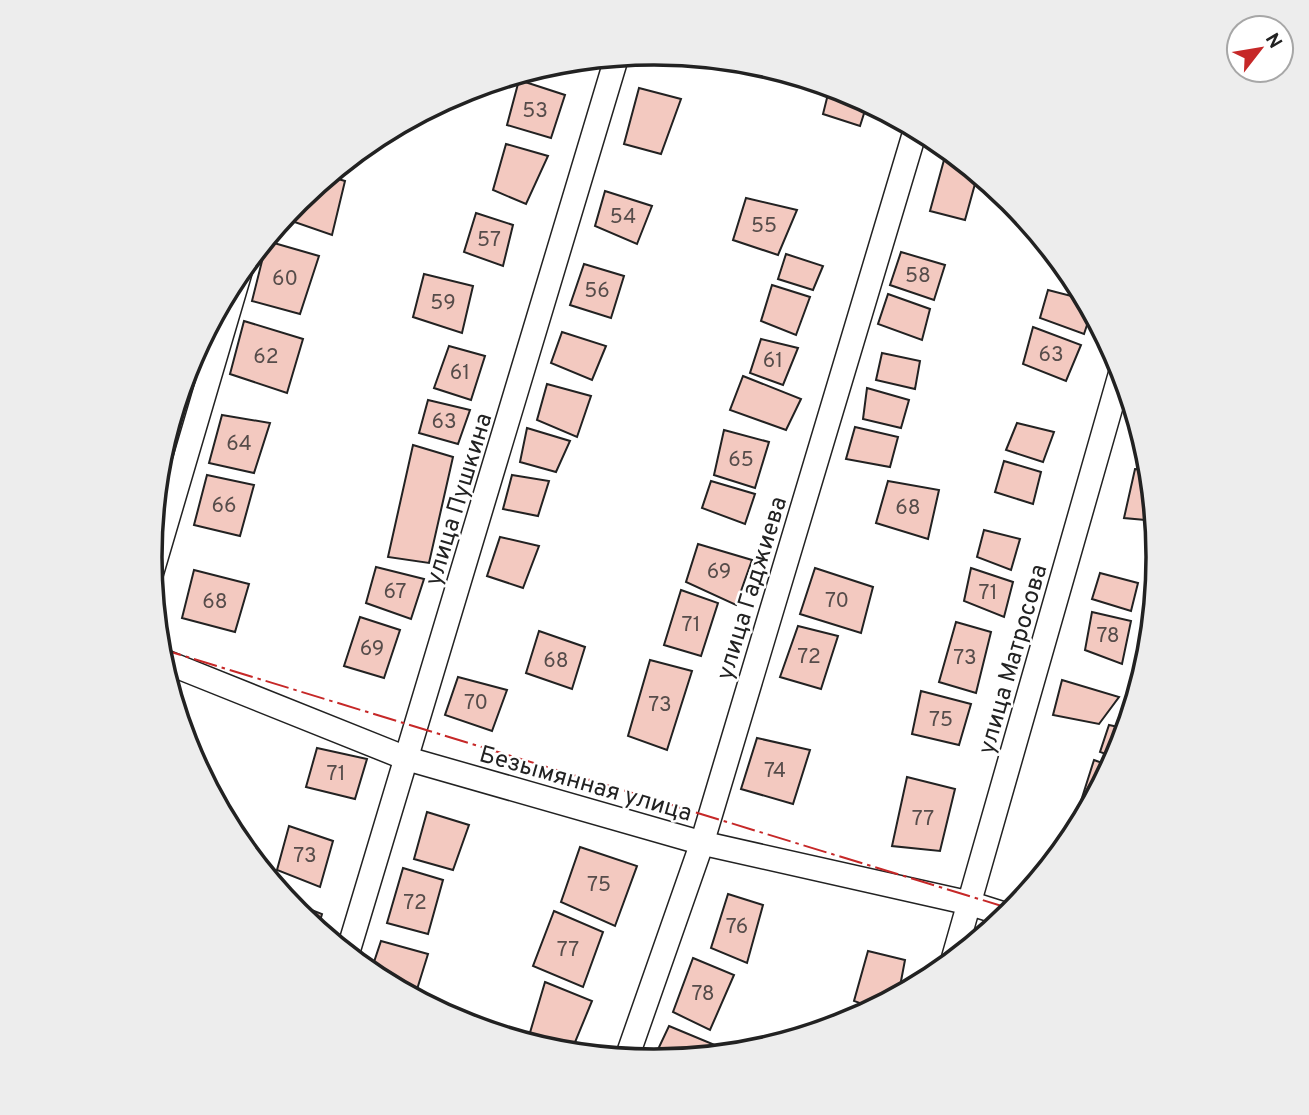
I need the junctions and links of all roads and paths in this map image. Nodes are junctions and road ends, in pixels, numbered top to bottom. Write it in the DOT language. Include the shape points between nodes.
graph roads {
  1 [pos="614,67"];
  2 [pos="913,138"];
  3 [pos="229,309"];
  4 [pos="1117,387"];
  5 [pos="163,535"];
  6 [pos="174,666"];
  7 [pos="408,759"];
  8 [pos="702,843"];
  9 [pos="969,904"];
  10 [pos="996,912"];
  11 [pos="350,944"];
  12 [pos="957,946"];
  13 [pos="630,1049"];
  1 -- 7 [label="street, улица Пушкина"];
  2 -- 8 [label="street, улица Гаджиева"];
  3 -- 5 [label="street"];
  4 -- 9 [label="street, улица Матросова"];
  6 -- 7 [label="street, Безымянная улица"];
  7 -- 8 [label="street, Безымянная улица"];
  7 -- 11 [label="street, улица Пушкина"];
  8 -- 9 [label="street, Безымянная улица"];
  8 -- 13 [label="street, улица Гаджиева"];
  9 -- 10 [label="street, Безымянная улица"];
  9 -- 12 [label="street, улица Матросова"];
}
